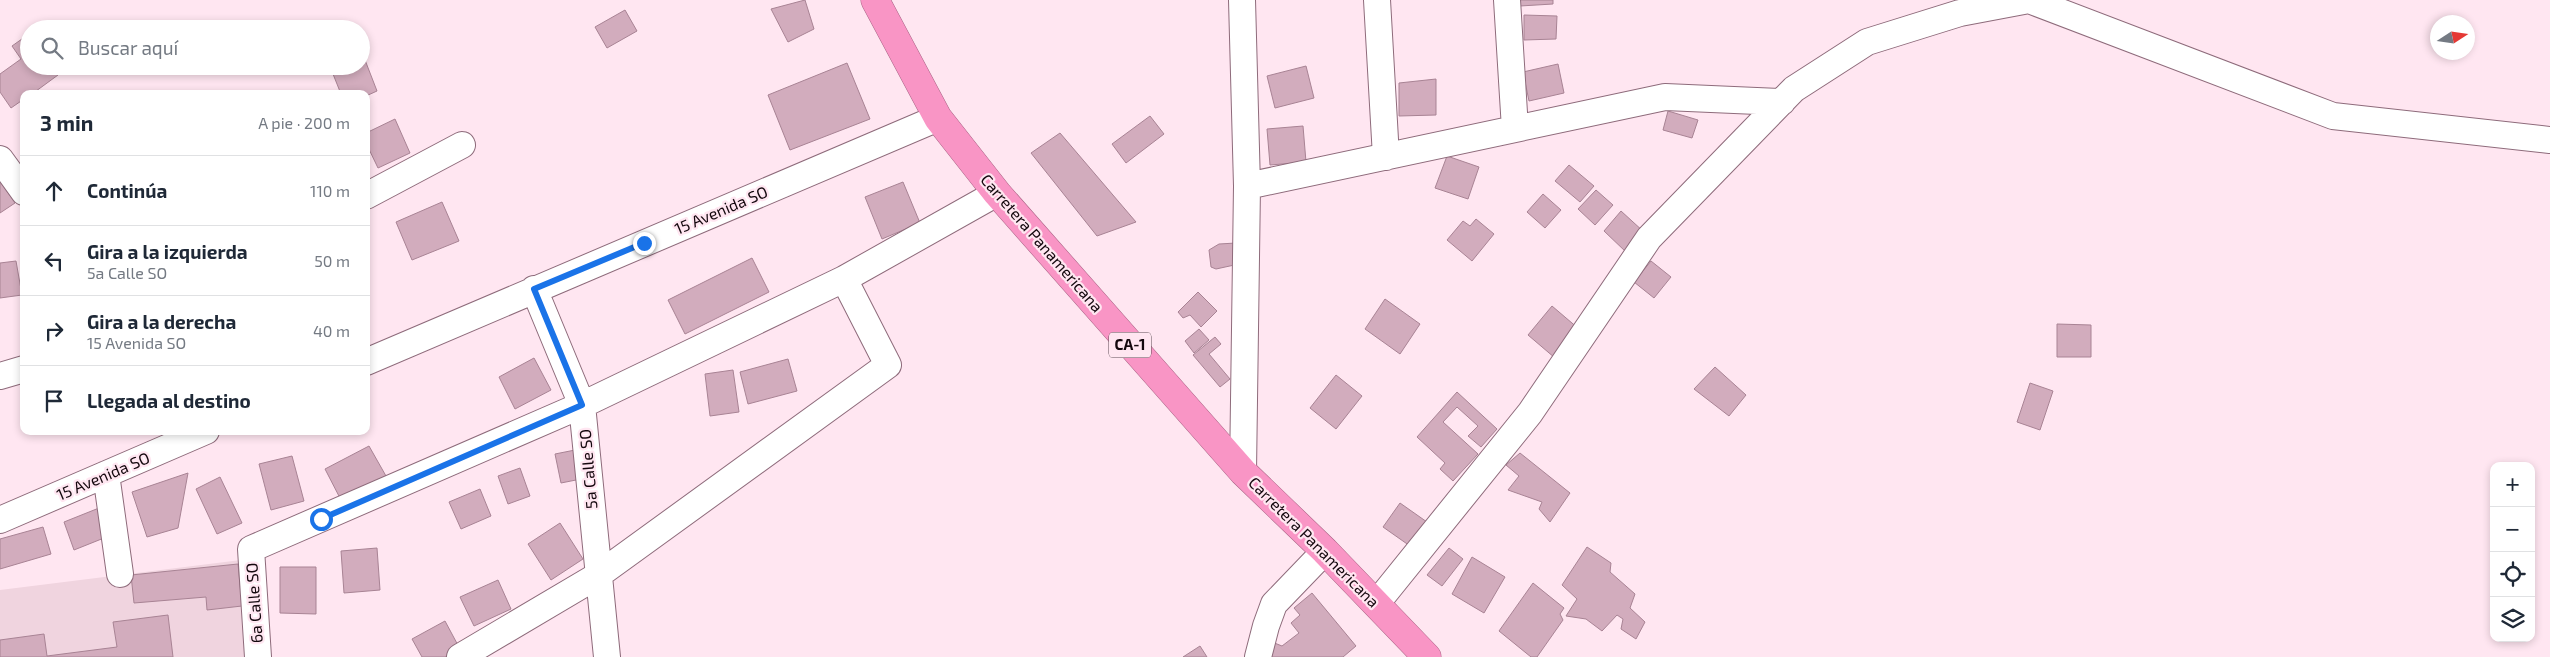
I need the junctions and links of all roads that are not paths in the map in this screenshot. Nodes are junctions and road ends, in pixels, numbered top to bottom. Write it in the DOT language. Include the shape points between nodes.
graph roads {
  1 [pos="875,0"];
  2 [pos="1242,0"];
  3 [pos="1377,0"];
  4 [pos="1507,0"];
  5 [pos="1782,102"];
  6 [pos="938,118"];
  7 [pos="1515,129"];
  8 [pos="2550,140"];
  9 [pos="462,145"];
  10 [pos="1386,157"];
  11 [pos="0,159"];
  12 [pos="20,186"];
  13 [pos="1247,186"];
  14 [pos="997,193"];
  15 [pos="370,194"];
  16 [pos="844,279"];
  17 [pos="534,289"];
  18 [pos="370,360"];
  19 [pos="20,370"];
  20 [pos="0,376"];
  21 [pos="582,405"];
  22 [pos="197,435"];
  23 [pos="1243,472"];
  24 [pos="106,474"];
  25 [pos="0,520"];
  26 [pos="1325,551"];
  27 [pos="120,574"];
  28 [pos="597,576"];
  29 [pos="1376,604"];
  30 [pos="258,657"];
  31 [pos="460,657"];
  32 [pos="606,657"];
  33 [pos="1258,657"];
  34 [pos="1427,657"];
  1 -- 6 [label="highway, Carretera Panamericana / CA-1"];
  2 -- 13 [label="street"];
  3 -- 10 [label="street"];
  4 -- 7 [label="street"];
  5 -- 7 [label="street" via="1665,97"];
  5 -- 8 [label="street" via="1794,89 1867,42 1960,13 2029,0 2333,116"];
  5 -- 29 [label="street" via="1649,238 1530,413"];
  6 -- 14 [label="highway, Carretera Panamericana / CA-1"];
  6 -- 17 [label="street, 15 Avenida SO"];
  7 -- 10 [label="street"];
  9 -- 15 [label="street"];
  10 -- 13 [label="street"];
  11 -- 12 [label="street"];
  13 -- 23 [label="street"];
  14 -- 16 [label="street"];
  14 -- 23 [label="highway, Carretera Panamericana / CA-1"];
  16 -- 21 [label="street"];
  16 -- 28 [label="street" via="888,365"];
  17 -- 18 [label="street, 15 Avenida SO"];
  17 -- 21 [label="street, 5a Calle SO"];
  19 -- 20 [label="street"];
  21 -- 28 [label="street, 5a Calle SO"];
  21 -- 30 [label="street, 6a Calle SO" via="251,549"];
  22 -- 24 [label="street, 15 Avenida SO"];
  23 -- 26 [label="highway, Carretera Panamericana / CA-1"];
  24 -- 25 [label="street, 15 Avenida SO"];
  24 -- 27 [label="street"];
  26 -- 29 [label="highway, Carretera Panamericana / CA-1"];
  26 -- 33 [label="street" via="1274,604"];
  28 -- 31 [label="street"];
  28 -- 32 [label="street, 5a Calle SO"];
  29 -- 34 [label="highway, Carretera Panamericana / CA-1"];
}
